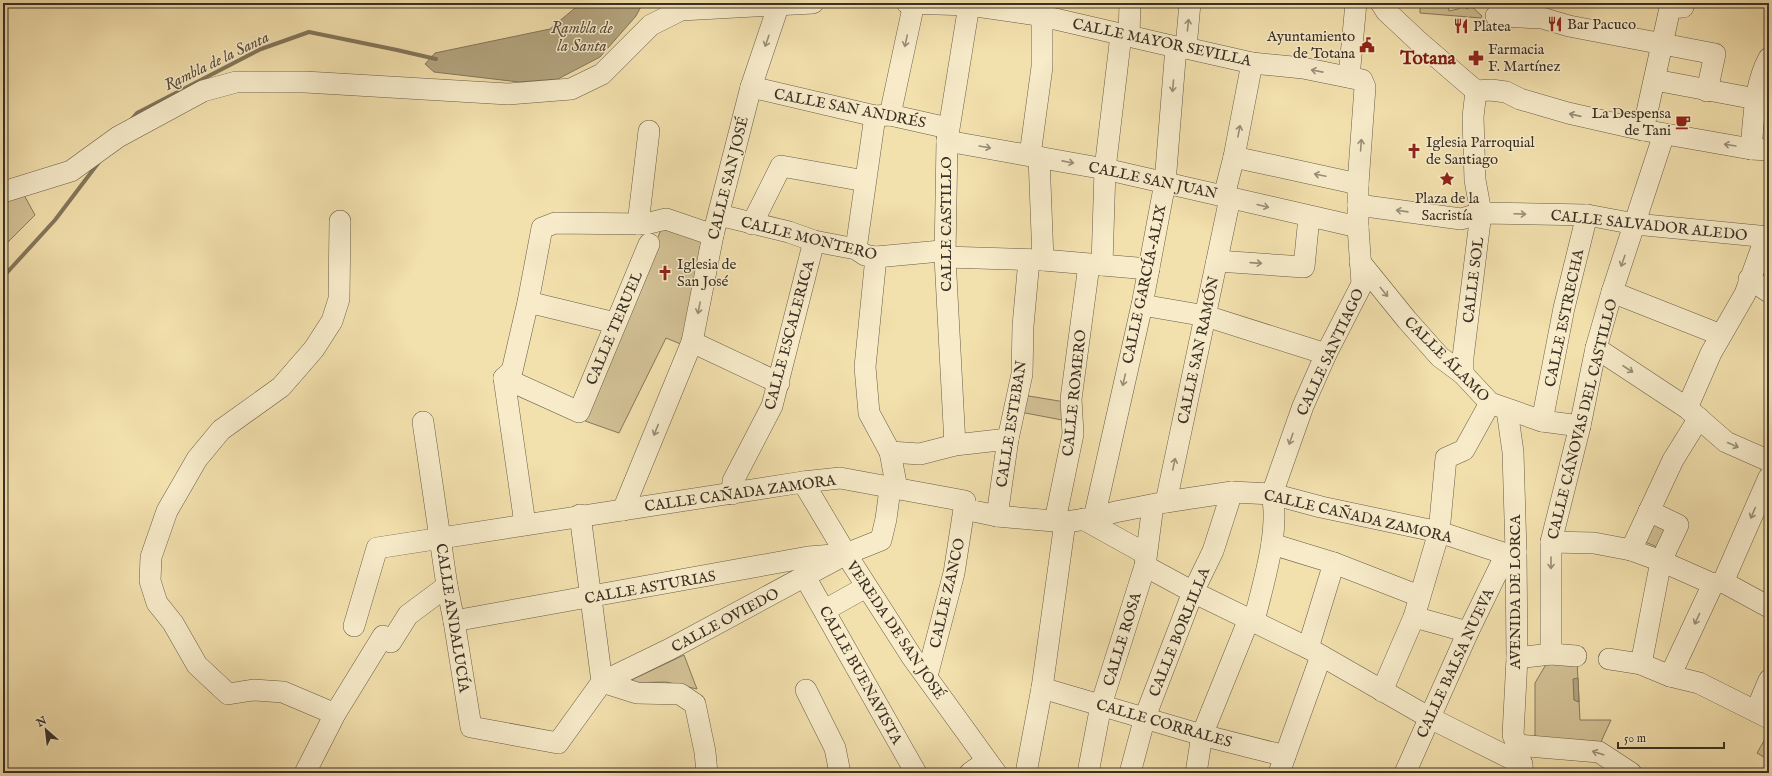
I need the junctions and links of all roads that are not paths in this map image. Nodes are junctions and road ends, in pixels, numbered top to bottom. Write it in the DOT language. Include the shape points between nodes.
graph roads {
  1 [pos="813,3"];
  2 [pos="907,3"];
  3 [pos="914,3"];
  4 [pos="936,3"];
  5 [pos="1130,3"];
  6 [pos="1190,3"];
  7 [pos="1356,3"];
  8 [pos="1367,3"];
  9 [pos="1375,3"];
  10 [pos="1381,3"];
  11 [pos="1683,3"];
  12 [pos="779,4"];
  13 [pos="968,5"];
  14 [pos="1041,11"];
  15 [pos="1543,11"];
  16 [pos="1496,16"];
  17 [pos="1125,35"];
  18 [pos="1662,44"];
  19 [pos="1181,48"];
  20 [pos="1769,58"];
  21 [pos="1252,63"];
  22 [pos="1655,80"];
  23 [pos="1357,82"];
  24 [pos="751,88"];
  25 [pos="1707,91"];
  26 [pos="1476,92"];
  27 [pos="1756,99"];
  28 [pos="882,116"];
  29 [pos="1643,130"];
  30 [pos="649,131"];
  31 [pos="947,134"];
  32 [pos="1664,134"];
  33 [pos="1760,149"];
  34 [pos="1034,156"];
  35 [pos="1234,157"];
  36 [pos="1105,169"];
  37 [pos="865,181"];
  38 [pos="1165,183"];
  39 [pos="1358,184"];
  40 [pos="3,192"];
  41 [pos="1227,197"];
  42 [pos="1358,205"];
  43 [pos="1481,213"];
  44 [pos="719,215"];
  45 [pos="1586,215"];
  46 [pos="1310,217"];
  47 [pos="340,221"];
  48 [pos="638,224"];
  49 [pos="752,224"];
  50 [pos="1635,224"];
  51 [pos="1358,227"];
  52 [pos="713,235"];
  53 [pos="1768,236"];
  54 [pos="814,241"];
  55 [pos="649,244"];
  56 [pos="856,249"];
  57 [pos="945,256"];
  58 [pos="876,257"];
  59 [pos="1036,260"];
  60 [pos="1217,261"];
  61 [pos="1360,262"];
  62 [pos="1095,265"];
  63 [pos="1148,269"];
  64 [pos="1749,279"];
  65 [pos="1612,292"];
  66 [pos="1769,292"];
  67 [pos="528,302"];
  68 [pos="1142,305"];
  69 [pos="1206,316"];
  70 [pos="615,323"];
  71 [pos="1721,335"];
  72 [pos="692,342"];
  73 [pos="1596,348"];
  74 [pos="1326,354"];
  75 [pos="1463,374"];
  76 [pos="504,378"];
  77 [pos="778,383"];
  78 [pos="1498,407"];
  79 [pos="1693,413"];
  80 [pos="1542,421"];
  81 [pos="423,422"];
  82 [pos="1580,426"];
  83 [pos="1008,439"];
  84 [pos="955,445"];
  85 [pos="890,452"];
  86 [pos="1769,461"];
  87 [pos="1769,477"];
  88 [pos="803,482"];
  89 [pos="894,489"];
  90 [pos="1232,492"];
  91 [pos="732,494"];
  92 [pos="1272,494"];
  93 [pos="1160,503"];
  94 [pos="964,509"];
  95 [pos="623,510"];
  96 [pos="1650,511"];
  97 [pos="580,516"];
  98 [pos="997,516"];
  99 [pos="1074,520"];
  100 [pos="524,524"];
  101 [pos="1439,532"];
  102 [pos="440,538"];
  103 [pos="1551,542"];
  104 [pos="1272,544"];
  105 [pos="1631,550"];
  106 [pos="1511,553"];
  107 [pos="846,554"];
  108 [pos="1146,560"];
  109 [pos="1661,561"];
  110 [pos="1334,563"];
  111 [pos="805,577"];
  112 [pos="1718,583"];
  113 [pos="447,586"];
  114 [pos="866,586"];
  115 [pos="1193,592"];
  116 [pos="1419,596"];
  117 [pos="592,597"];
  118 [pos="1769,607"];
  119 [pos="825,610"];
  120 [pos="1414,617"];
  121 [pos="1251,620"];
  122 [pos="454,621"];
  123 [pos="354,626"];
  124 [pos="1468,632"];
  125 [pos="1314,652"];
  126 [pos="1551,654"];
  127 [pos="1576,656"];
  128 [pos="1517,658"];
  129 [pos="1609,659"];
  130 [pos="1641,664"];
  131 [pos="927,676"];
  132 [pos="1670,676"];
  133 [pos="1769,680"];
  134 [pos="602,682"];
  135 [pos="1042,688"];
  136 [pos="806,690"];
  137 [pos="1382,691"];
  138 [pos="1101,704"];
  139 [pos="335,714"];
  140 [pos="1762,714"];
  141 [pos="1145,716"];
  142 [pos="1430,718"];
  143 [pos="1202,735"];
  144 [pos="1521,761"];
  145 [pos="1282,765"];
  146 [pos="992,767"];
  147 [pos="305,773"];
  148 [pos="707,773"];
  149 [pos="840,773"];
  150 [pos="916,773"];
  151 [pos="970,773"];
  152 [pos="1026,773"];
  153 [pos="1088,773"];
  154 [pos="1130,773"];
  155 [pos="1196,773"];
  156 [pos="1405,773"];
  157 [pos="1631,773"];
  1 -- 12 [label="street"];
  2 -- 3 [label="street, CALLE MAYOR SEVILLA"];
  3 -- 4 [label="street, CALLE MAYOR SEVILLA"];
  3 -- 28 [label="street, one-way"];
  4 -- 13 [label="street, CALLE MAYOR SEVILLA"];
  5 -- 17 [label="street, CALLE ROMERO"];
  19 -- 6 [label="street, CALLE GARCÍA-ALIX, one-way"];
  7 -- 23 [label="street, CALLE SANTIAGO"];
  8 -- 9 [label="street"];
  10 -- 26 [label="street" via="1418,41"];
  11 -- 18 [label="street" via="1683,7 1670,8"];
  12 -- 24 [label="street, CALLE SAN JOSÉ, one-way"];
  12 -- 40 [label="street" via="681,10 651,25 602,74 571,89 508,94 305,82 236,82 203,91 118,138 71,171"];
  13 -- 14 [label="street, CALLE MAYOR SEVILLA"];
  13 -- 31 [label="street, CALLE CASTILLO"];
  14 -- 17 [label="street, CALLE MAYOR SEVILLA"];
  14 -- 34 [label="street, CALLE ESTEBAN" via="1042,67"];
  15 -- 16 [label="street"];
  15 -- 18 [label="street" via="1569,26"];
  17 -- 19 [label="street, CALLE MAYOR SEVILLA"];
  17 -- 36 [label="street, CALLE ROMERO"];
  18 -- 22 [label="street"];
  18 -- 25 [label="street" via="1715,54"];
  19 -- 21 [label="street, CALLE MAYOR SEVILLA"];
  19 -- 38 [label="street, CALLE GARCÍA-ALIX, one-way"];
  20 -- 27 [label="street" via="1763,69"];
  23 -- 21 [label="street, CALLE MAYOR SEVILLA, one-way" via="1303,68"];
  35 -- 21 [label="street, CALLE SAN RAMÓN, one-way"];
  22 -- 25 [label="street"];
  22 -- 29 [label="street"];
  39 -- 23 [label="street, CALLE SANTIAGO, one-way"];
  24 -- 28 [label="street, CALLE SAN ANDRÉS"];
  24 -- 44 [label="street, CALLE SAN JOSÉ"];
  25 -- 27 [label="street"];
  29 -- 26 [label="street, one-way" via="1520,100 1506,92"];
  26 -- 43 [label="street, CALLE SOL" via="1475,173"];
  27 -- 33 [label="street"];
  28 -- 31 [label="street, CALLE SAN ANDRÉS"];
  28 -- 37 [label="street"];
  29 -- 32 [label="street"];
  30 -- 48 [label="street"];
  31 -- 34 [label="street, CALLE SAN JUAN, one-way"];
  31 -- 57 [label="street, CALLE CASTILLO"];
  33 -- 32 [label="street, one-way"];
  32 -- 50 [label="street, CALLE CÁNOVAS DEL CASTILLO"];
  34 -- 36 [label="street, CALLE SAN JUAN, one-way"];
  34 -- 59 [label="street, CALLE ESTEBAN"];
  39 -- 35 [label="street, one-way"];
  35 -- 41 [label="street, CALLE SAN RAMÓN"];
  36 -- 38 [label="street, CALLE SAN JUAN"];
  36 -- 62 [label="street, CALLE ROMERO"];
  37 -- 49 [label="street" via="781,166"];
  37 -- 56 [label="street"];
  38 -- 41 [label="street, CALLE SAN JUAN"];
  38 -- 63 [label="street, CALLE GARCÍA-ALIX"];
  39 -- 42 [label="street, CALLE SANTIAGO"];
  41 -- 46 [label="street, CALLE SAN JUAN, one-way"];
  41 -- 60 [label="street, CALLE SAN RAMÓN"];
  43 -- 42 [label="street, one-way" via="1461,220"];
  42 -- 51 [label="street, CALLE SANTIAGO"];
  43 -- 45 [label="street, CALLE SALVADOR ALEDO, one-way"];
  43 -- 75 [label="street, CALLE SOL"];
  44 -- 49 [label="street, CALLE MONTERO"];
  44 -- 52 [label="street, CALLE SAN JOSÉ"];
  45 -- 50 [label="street, CALLE SALVADOR ALEDO"];
  45 -- 80 [label="street, CALLE ESTRECHA" via="1564,308"];
  46 -- 51 [label="street, CALLE SAN JUAN"];
  60 -- 46 [label="street, one-way" via="1304,266"];
  47 -- 139 [label="street" via="339,299 332,321 314,349 281,387 221,430 197,459 158,532 151,557 150,582 157,603 173,623 197,666 228,694 253,690 282,692"];
  48 -- 52 [label="street" via="666,219"];
  48 -- 67 [label="street" via="571,222 555,223 542,228"];
  49 -- 54 [label="street, CALLE MONTERO"];
  50 -- 53 [label="street, CALLE SALVADOR ALEDO"];
  50 -- 65 [label="street, CALLE CÁNOVAS DEL CASTILLO, one-way"];
  51 -- 61 [label="street, CALLE SANTIAGO"];
  52 -- 72 [label="street, CALLE SAN JOSÉ, one-way"];
  53 -- 64 [label="street"];
  54 -- 56 [label="street, CALLE MONTERO"];
  54 -- 77 [label="street, CALLE ESCALERICA"];
  55 -- 70 [label="street, CALLE TERUEL"];
  56 -- 58 [label="street, CALLE MONTERO" via="865,255"];
  57 -- 58 [label="street, CALLE MONTERO" via="941,251"];
  57 -- 59 [label="street"];
  57 -- 84 [label="street, CALLE CASTILLO"];
  58 -- 85 [label="street" via="864,367 869,413"];
  59 -- 62 [label="street"];
  59 -- 83 [label="street, CALLE ESTEBAN" via="1023,326 1022,374"];
  60 -- 69 [label="street, CALLE SAN RAMÓN"];
  61 -- 74 [label="street, CALLE SANTIAGO" via="1362,284"];
  61 -- 75 [label="street, CALLE ÁLAMO, one-way" via="1440,357"];
  62 -- 63 [label="street"];
  62 -- 99 [label="street, CALLE ROMERO" via="1071,399"];
  63 -- 68 [label="street, CALLE GARCÍA-ALIX"];
  64 -- 66 [label="street"];
  64 -- 71 [label="street" via="1745,294"];
  65 -- 71 [label="street"];
  65 -- 73 [label="street, CALLE CÁNOVAS DEL CASTILLO"];
  67 -- 70 [label="street"];
  67 -- 76 [label="street" via="512,372"];
  68 -- 69 [label="street"];
  68 -- 99 [label="street, CALLE GARCÍA-ALIX, one-way"];
  69 -- 74 [label="street"];
  93 -- 69 [label="street, CALLE SAN RAMÓN, one-way"];
  70 -- 76 [label="street, CALLE TERUEL" via="579,412"];
  71 -- 79 [label="street" via="1711,353"];
  72 -- 77 [label="street"];
  72 -- 95 [label="street, CALLE SAN JOSÉ, one-way"];
  73 -- 79 [label="street, one-way"];
  73 -- 82 [label="street, CALLE CÁNOVAS DEL CASTILLO"];
  74 -- 92 [label="street, CALLE SANTIAGO, one-way" via="1303,406"];
  75 -- 78 [label="street, CALLE ÁLAMO"];
  76 -- 100 [label="street"];
  77 -- 91 [label="street, CALLE ESCALERICA" via="772,406 732,481"];
  78 -- 80 [label="street, CALLE ÁLAMO"];
  78 -- 101 [label="street" via="1464,450 1446,458"];
  78 -- 106 [label="street, AVENIDA DE LORCA" via="1513,452"];
  79 -- 86 [label="street, one-way" via="1726,442"];
  79 -- 96 [label="street"];
  80 -- 82 [label="street, CALLE ÁLAMO"];
  81 -- 102 [label="street, CALLE ANDALUCÍA"];
  82 -- 103 [label="street, CALLE CÁNOVAS DEL CASTILLO"];
  83 -- 84 [label="street"];
  83 -- 98 [label="street, CALLE ESTEBAN"];
  84 -- 85 [label="street" via="920,454"];
  85 -- 89 [label="street"];
  87 -- 112 [label="street, one-way"];
  88 -- 89 [label="street, CALLE CAÑADA ZAMORA" via="840,478"];
  88 -- 91 [label="street, CALLE CAÑADA ZAMORA"];
  88 -- 107 [label="street, VEREDA DE SAN JOSÉ"];
  89 -- 94 [label="street, CALLE CAÑADA ZAMORA" via="965,501"];
  89 -- 107 [label="street" via="881,540"];
  90 -- 92 [label="street, CALLE CAÑADA ZAMORA"];
  90 -- 93 [label="street, CALLE CAÑADA ZAMORA"];
  90 -- 115 [label="street, CALLE BORLILLA" via="1212,550"];
  91 -- 95 [label="street, CALLE CAÑADA ZAMORA"];
  92 -- 101 [label="street, CALLE CAÑADA ZAMORA"];
  92 -- 104 [label="street"];
  93 -- 99 [label="street, CALLE CAÑADA ZAMORA"];
  93 -- 108 [label="street, CALLE ROSA"];
  94 -- 98 [label="street, CALLE CAÑADA ZAMORA"];
  94 -- 131 [label="street, CALLE ZANCO" via="954,573"];
  95 -- 97 [label="street, CALLE CAÑADA ZAMORA"];
  96 -- 105 [label="street"];
  96 -- 109 [label="street" via="1678,525"];
  97 -- 100 [label="street, CALLE CAÑADA ZAMORA"];
  97 -- 117 [label="street"];
  98 -- 99 [label="street, CALLE CAÑADA ZAMORA"];
  99 -- 108 [label="street"];
  99 -- 135 [label="street, CALLE ROMERO"];
  100 -- 102 [label="street, CALLE CAÑADA ZAMORA"];
  101 -- 106 [label="street, CALLE CAÑADA ZAMORA"];
  101 -- 116 [label="street"];
  102 -- 113 [label="street, CALLE ANDALUCÍA"];
  102 -- 123 [label="street, CALLE CAÑADA ZAMORA" via="377,548"];
  103 -- 105 [label="street" via="1594,543"];
  103 -- 126 [label="street, CALLE CÁNOVAS DEL CASTILLO, one-way"];
  104 -- 110 [label="street"];
  104 -- 121 [label="street"];
  105 -- 109 [label="street"];
  106 -- 124 [label="street, CALLE BALSA NUEVA"];
  106 -- 128 [label="street, AVENIDA DE LORCA"];
  107 -- 111 [label="street, CALLE OVIEDO"];
  107 -- 114 [label="street, VEREDA DE SAN JOSÉ"];
  107 -- 117 [label="street, CALLE ASTURIAS" via="808,557"];
  108 -- 115 [label="street"];
  108 -- 138 [label="street, CALLE ROSA"];
  109 -- 112 [label="street"];
  109 -- 130 [label="street"];
  110 -- 116 [label="street"];
  110 -- 125 [label="street"];
  111 -- 119 [label="street, CALLE BUENAVISTA"];
  111 -- 134 [label="street, CALLE OVIEDO"];
  112 -- 118 [label="street"];
  112 -- 132 [label="street, one-way"];
  113 -- 122 [label="street, CALLE ANDALUCÍA"];
  113 -- 139 [label="street" via="408,615 391,642 383,636"];
  114 -- 119 [label="street"];
  114 -- 131 [label="street, VEREDA DE SAN JOSÉ"];
  115 -- 121 [label="street"];
  115 -- 141 [label="street, CALLE BORLILLA"];
  116 -- 120 [label="street"];
  117 -- 122 [label="street, CALLE ASTURIAS"];
  117 -- 134 [label="street"];
  119 -- 150 [label="street, CALLE BUENAVISTA"];
  120 -- 124 [label="street"];
  120 -- 137 [label="street"];
  121 -- 125 [label="street"];
  121 -- 143 [label="street"];
  122 -- 134 [label="street, CALLE ANDALUCÍA" via="471,727 558,743"];
  124 -- 142 [label="street, CALLE BALSA NUEVA"];
  125 -- 137 [label="street"];
  125 -- 145 [label="street"];
  126 -- 127 [label="street"];
  126 -- 128 [label="street"];
  128 -- 144 [label="street, AVENIDA DE LORCA" via="1513,735"];
  129 -- 130 [label="street"];
  130 -- 132 [label="street"];
  131 -- 146 [label="street, VEREDA DE SAN JOSÉ"];
  132 -- 140 [label="street" via="1699,683"];
  133 -- 140 [label="street"];
  134 -- 148 [label="street" via="636,693 680,694 695,704"];
  135 -- 138 [label="street, CALLE CORRALES"];
  135 -- 152 [label="street, CALLE ROMERO"];
  136 -- 149 [label="street" via="835,748"];
  137 -- 142 [label="street"];
  138 -- 141 [label="street, CALLE CORRALES"];
  138 -- 153 [label="street, CALLE ROSA"];
  139 -- 147 [label="street"];
  141 -- 143 [label="street, CALLE CORRALES"];
  141 -- 154 [label="street, CALLE BORLILLA"];
  142 -- 144 [label="street"];
  142 -- 156 [label="street, CALLE BALSA NUEVA"];
  143 -- 145 [label="street, CALLE CORRALES"];
  143 -- 155 [label="street"];
  157 -- 144 [label="street, one-way" via="1599,752"];
  146 -- 151 [label="street"];
}
